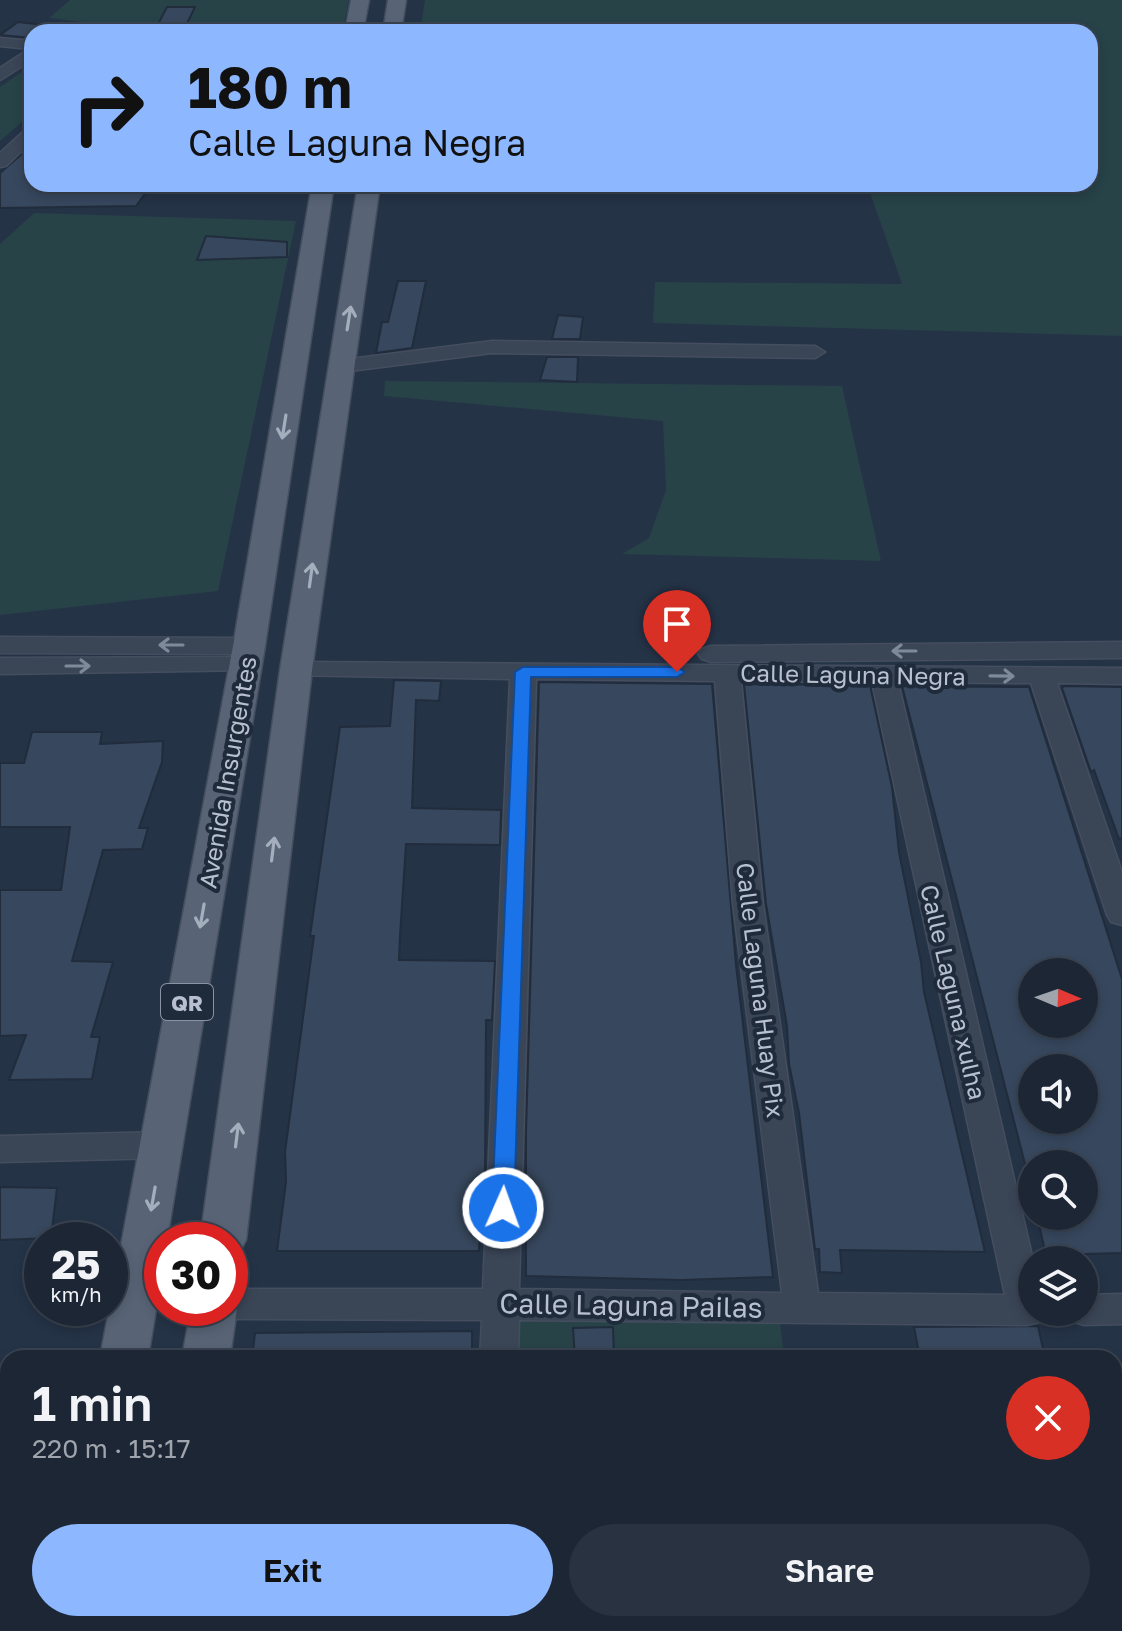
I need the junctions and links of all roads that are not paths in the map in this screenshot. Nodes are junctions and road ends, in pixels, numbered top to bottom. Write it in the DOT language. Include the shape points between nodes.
graph roads {
  1 [pos="360,0"];
  2 [pos="397,0"];
  3 [pos="356,24"];
  4 [pos="393,24"];
  5 [pos="0,42"];
  6 [pos="24,44"];
  7 [pos="24,58"];
  8 [pos="0,75"];
  9 [pos="24,140"];
  10 [pos="0,162"];
  11 [pos="322,192"];
  12 [pos="368,192"];
  13 [pos="815,352"];
  14 [pos="342,366"];
  15 [pos="293,367"];
  16 [pos="271,514"];
  17 [pos="320,514"];
  18 [pos="0,645"];
  19 [pos="1122,650"];
  20 [pos="247,655"];
  21 [pos="298,661"];
  22 [pos="0,666"];
  23 [pos="523,672"];
  24 [pos="727,673"];
  25 [pos="883,674"];
  26 [pos="1122,676"];
  27 [pos="1042,677"];
  28 [pos="1122,915"];
  29 [pos="163,1145"];
  30 [pos="0,1149"];
  31 [pos="156,1222"];
  32 [pos="225,1222"];
  33 [pos="1018,1258"];
  34 [pos="499,1302"];
  35 [pos="248,1304"];
  36 [pos="802,1307"];
  37 [pos="1122,1309"];
  38 [pos="1018,1310"];
  39 [pos="1098,1310"];
  40 [pos="144,1313"];
  41 [pos="211,1326"];
  42 [pos="128,1350"];
  43 [pos="207,1350"];
  44 [pos="499,1350"];
  1 -- 3 [label="main road"];
  2 -- 4 [label="main road"];
  5 -- 6 [label="street"];
  7 -- 8 [label="street"];
  9 -- 10 [label="street"];
  11 -- 15 [label="main road, Avenida Insurgentes / QR"];
  14 -- 12 [label="main road, one-way"];
  13 -- 14 [label="street" via="492,347"];
  14 -- 15 [label="main road"];
  14 -- 17 [label="main road"];
  15 -- 16 [label="main road, Avenida Insurgentes / QR, one-way"];
  16 -- 17 [label="main road"];
  16 -- 20 [label="main road, Avenida Insurgentes / QR"];
  21 -- 17 [label="main road, one-way"];
  20 -- 18 [label="street, one-way"];
  19 -- 21 [label="street, Calle Laguna Negra, one-way"];
  22 -- 20 [label="street, one-way"];
  20 -- 29 [label="main road, Avenida Insurgentes / QR, one-way"];
  21 -- 23 [label="street, Calle Laguna Negra"];
  32 -- 21 [label="main road, one-way"];
  23 -- 24 [label="street, Calle Laguna Negra"];
  23 -- 34 [label="street"];
  24 -- 25 [label="street, Calle Laguna Negra"];
  24 -- 36 [label="street, Calle Laguna Huay Pix" via="748,904"];
  25 -- 27 [label="street, Calle Laguna Negra, one-way"];
  25 -- 33 [label="street, Calle Laguna xulha"];
  26 -- 27 [label="street, Calle Laguna Negra"];
  27 -- 28 [label="street"];
  29 -- 30 [label="street"];
  29 -- 31 [label="main road, Avenida Insurgentes / QR, one-way"];
  34 -- 35 [label="street, Calle Laguna Pailas"];
  34 -- 36 [label="street, Calle Laguna Pailas"];
  34 -- 44 [label="street"];
  36 -- 38 [label="street, Calle Laguna Pailas"];
  37 -- 39 [label="street"];
  40 -- 42 [label="main road, Avenida Insurgentes / QR"];
  41 -- 43 [label="main road"];
}
